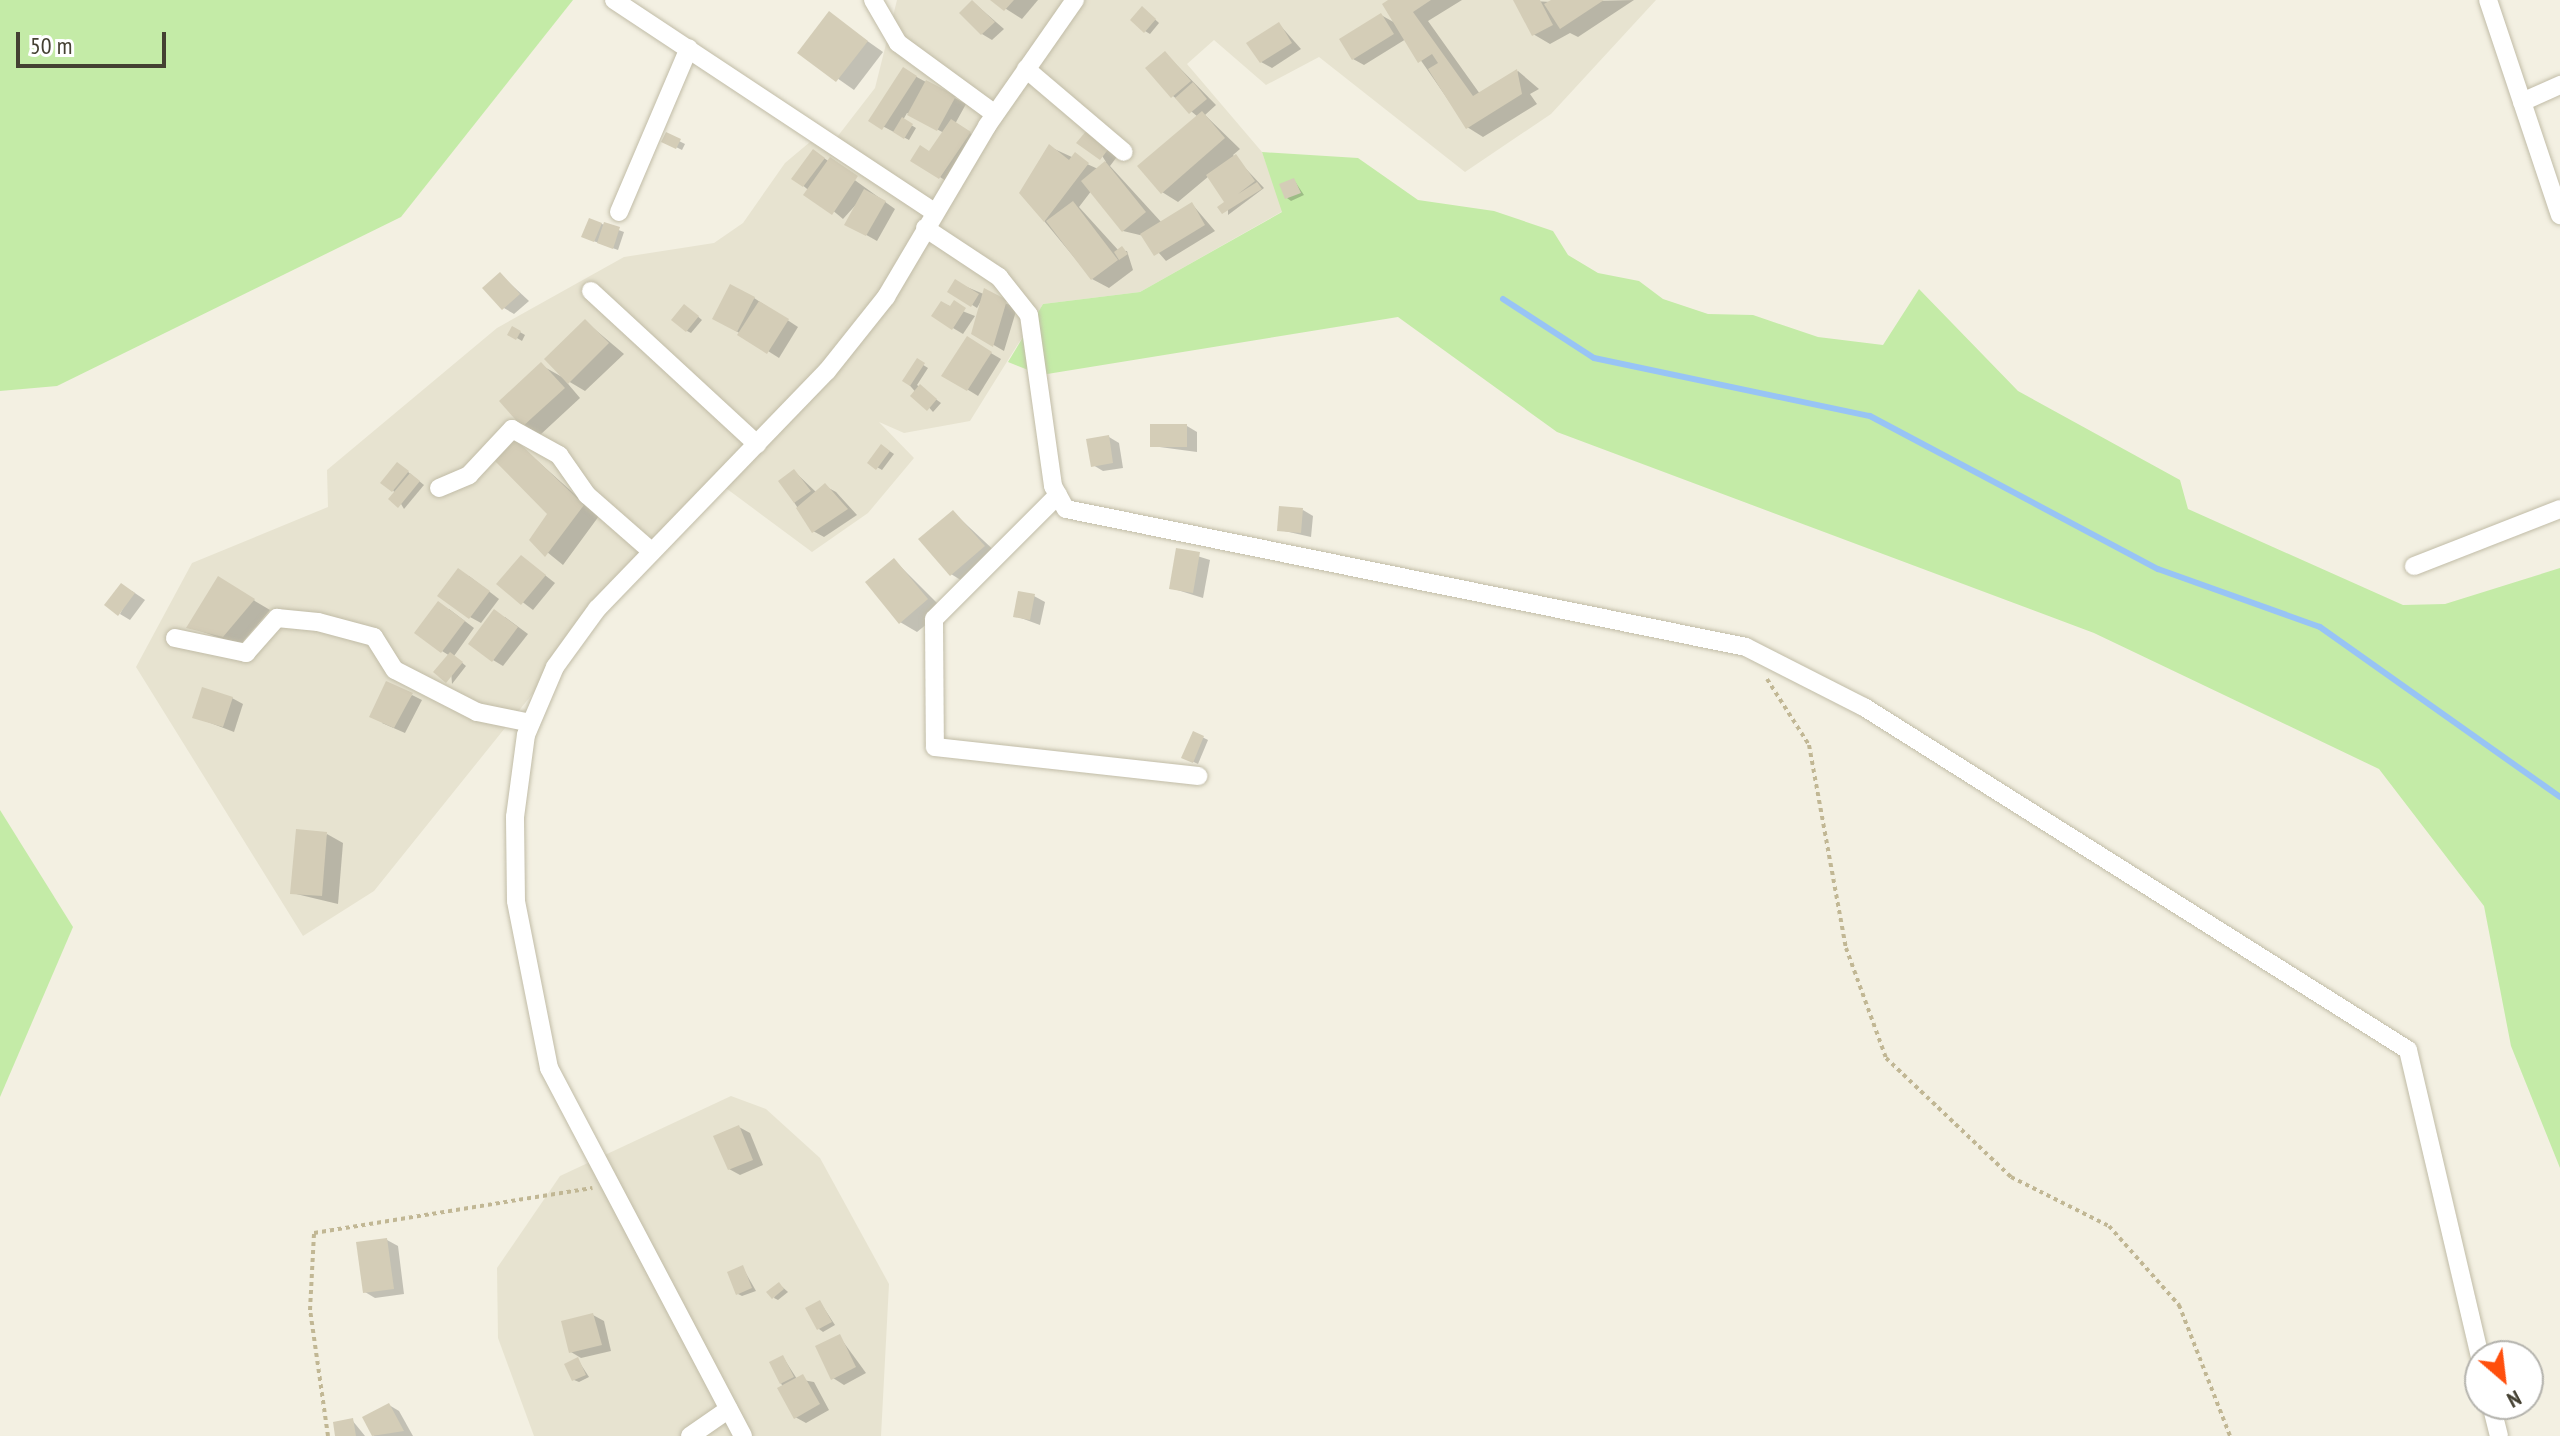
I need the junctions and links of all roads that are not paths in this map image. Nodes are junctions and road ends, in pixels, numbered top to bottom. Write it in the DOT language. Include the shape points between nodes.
graph roads {
  1 [pos="614,0"];
  2 [pos="873,0"];
  3 [pos="1075,0"];
  4 [pos="2488,0"];
  5 [pos="689,48"];
  6 [pos="1026,69"];
  7 [pos="2560,85"];
  8 [pos="2522,102"];
  9 [pos="995,114"];
  10 [pos="1124,152"];
  11 [pos="619,212"];
  12 [pos="2560,215"];
  13 [pos="930,220"];
  14 [pos="591,291"];
  15 [pos="757,444"];
  16 [pos="439,488"];
  17 [pos="1058,495"];
  18 [pos="2560,509"];
  19 [pos="652,552"];
  20 [pos="2414,566"];
  21 [pos="175,638"];
  22 [pos="531,723"];
  23 [pos="1198,776"];
  24 [pos="2476,1340"];
  25 [pos="729,1409"];
  26 [pos="690,1436"];
  27 [pos="743,1436"];
  1 -- 5 [label="street"];
  2 -- 9 [label="street" via="898,43"];
  3 -- 6 [label="street"];
  4 -- 8 [label="street"];
  5 -- 11 [label="street"];
  5 -- 13 [label="street"];
  6 -- 9 [label="street"];
  6 -- 10 [label="street"];
  7 -- 8 [label="street"];
  8 -- 12 [label="street"];
  9 -- 13 [label="street"];
  13 -- 15 [label="street" via="886,297"];
  13 -- 17 [label="street" via="999,277 1029,315"];
  14 -- 15 [label="street"];
  15 -- 19 [label="street"];
  16 -- 19 [label="street" via="469,475 512,429 559,455 587,495"];
  17 -- 23 [label="street" via="934,619 935,747"];
  17 -- 24 [label="street" via="1066,509 1094,518 1746,647 1864,707 2408,1050"];
  18 -- 20 [label="street"];
  19 -- 22 [label="street" via="555,667"];
  21 -- 22 [label="street" via="246,653 277,618 318,622 374,637 395,670 477,712"];
  22 -- 25 [label="street" via="515,817 528,985 549,1068"];
  25 -- 26 [label="street"];
  25 -- 27 [label="street"];
}
